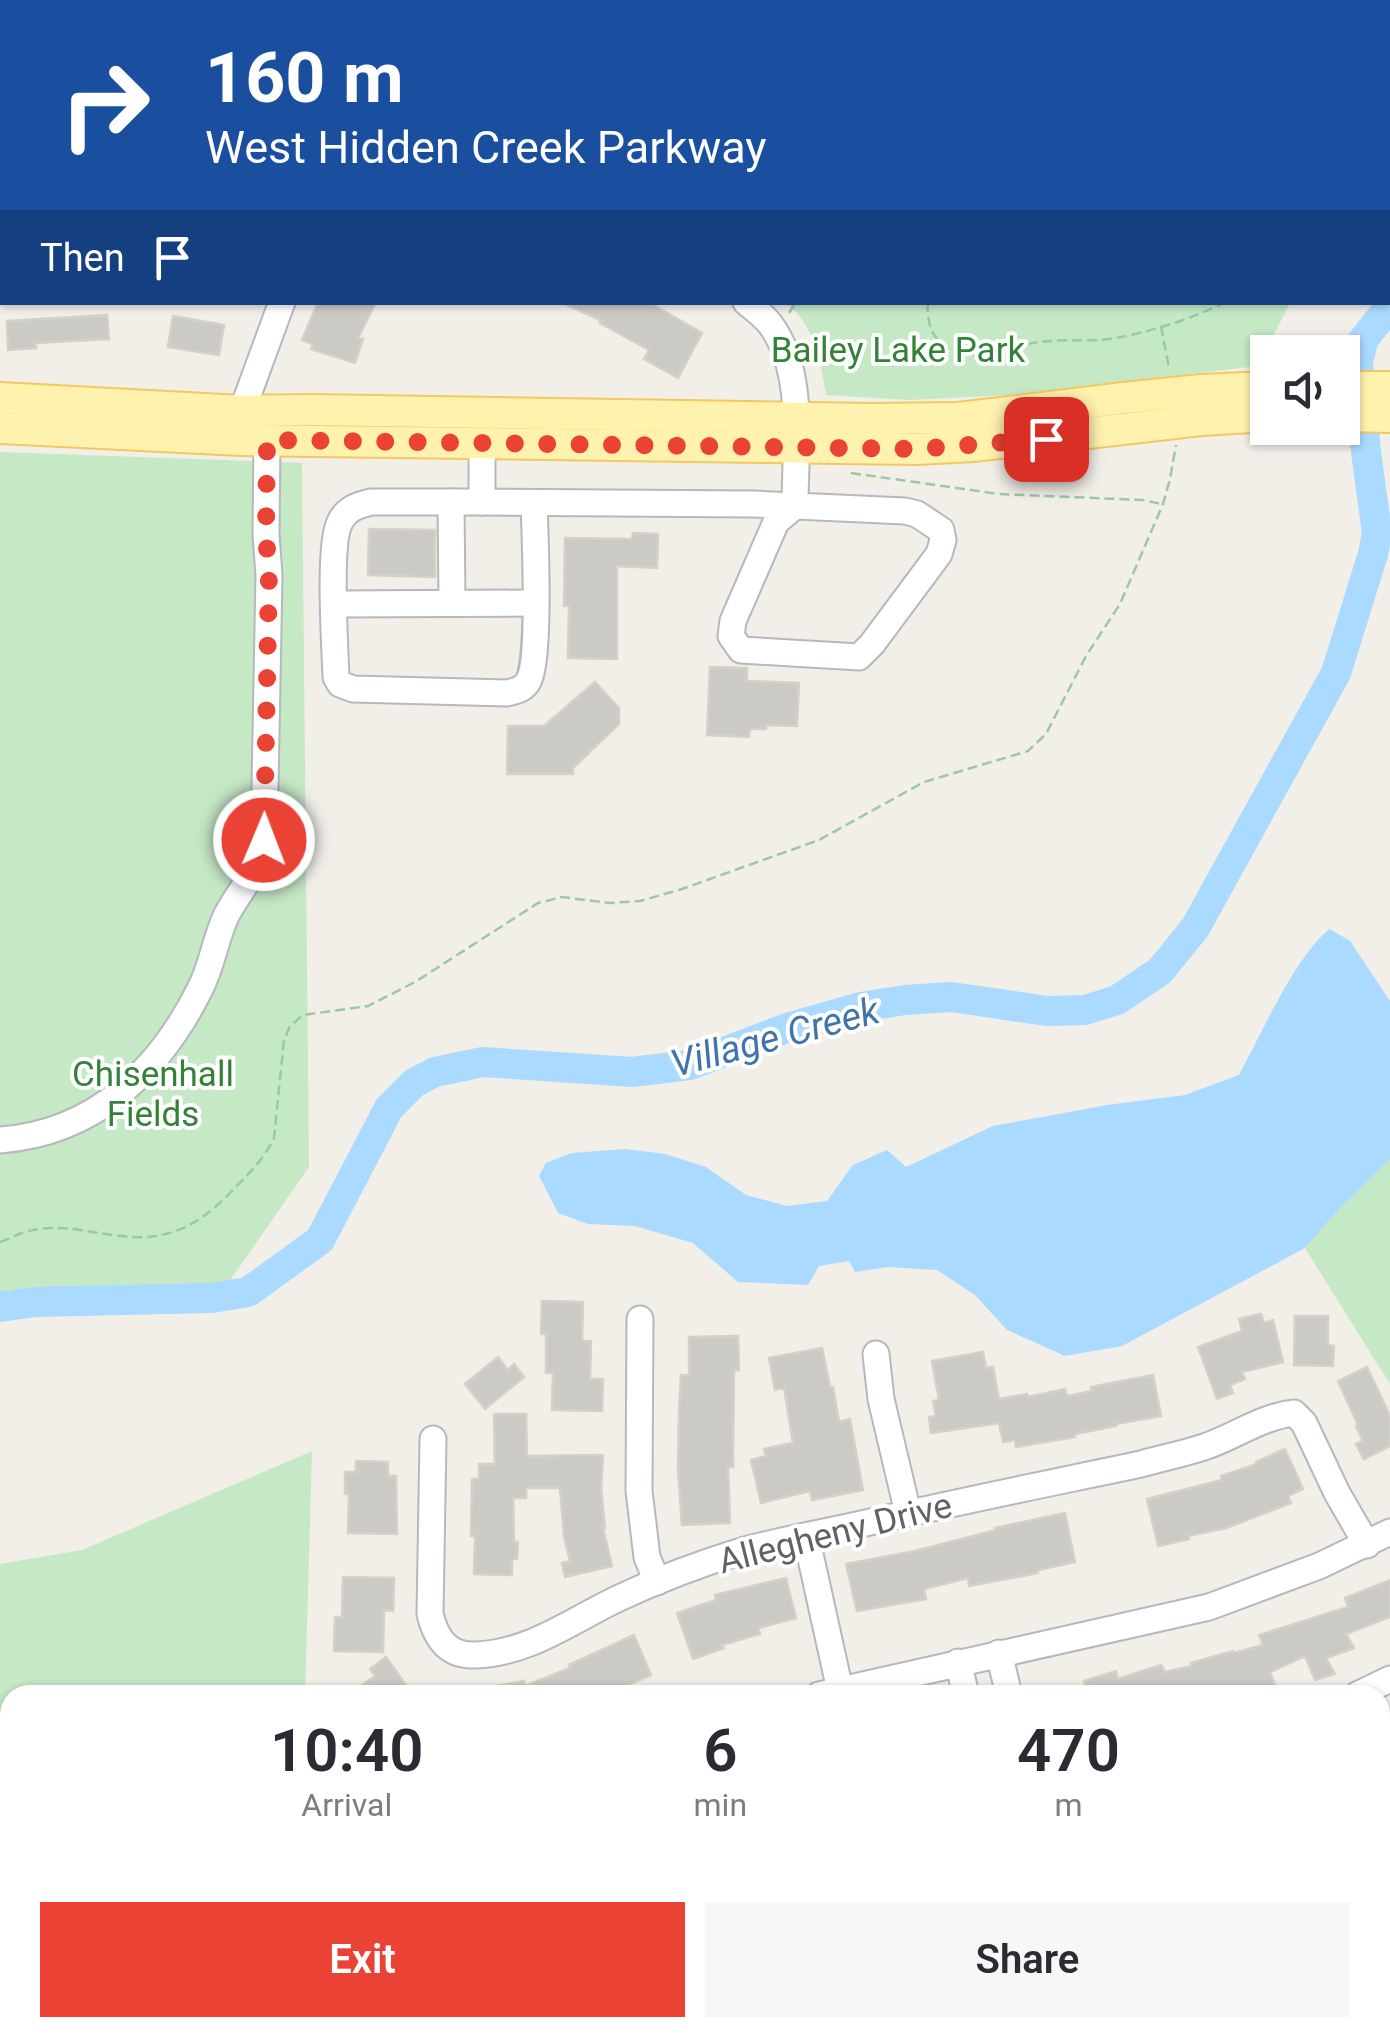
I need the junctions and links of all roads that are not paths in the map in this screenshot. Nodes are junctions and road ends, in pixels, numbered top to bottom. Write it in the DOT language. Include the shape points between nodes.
graph roads {
  1 [pos="281,305"];
  2 [pos="770,309"];
  3 [pos="1360,387"];
  4 [pos="1390,387"];
  5 [pos="1250,389"];
  6 [pos="0,398"];
  7 [pos="242,411"];
  8 [pos="1360,416"];
  9 [pos="1250,417"];
  10 [pos="1390,417"];
  11 [pos="0,428"];
  12 [pos="795,432"];
  13 [pos="267,440"];
  14 [pos="482,444"];
  15 [pos="451,502"];
  16 [pos="482,502"];
  17 [pos="534,503"];
  18 [pos="796,506"];
  19 [pos="535,603"];
  20 [pos="335,604"];
  21 [pos="452,604"];
  22 [pos="0,1140"];
  23 [pos="640,1319"];
  24 [pos="876,1354"];
  25 [pos="433,1439"];
  26 [pos="908,1513"];
  27 [pos="1390,1532"];
  28 [pos="806,1536"];
  29 [pos="1367,1545"];
  30 [pos="658,1582"];
  31 [pos="999,1653"];
  32 [pos="958,1662"];
  33 [pos="828,1685"];
  34 [pos="859,1685"];
  35 [pos="964,1685"];
  36 [pos="1007,1685"];
  1 -- 7 [label="street"];
  2 -- 12 [label="street" via="787,356"];
  3 -- 4 [label="main road"];
  5 -- 12 [label="main road, bridge"];
  6 -- 7 [label="main road"];
  7 -- 12 [label="main road"];
  8 -- 10 [label="main road"];
  9 -- 12 [label="main road, bridge" via="917,449"];
  11 -- 13 [label="main road"];
  12 -- 14 [label="main road"];
  12 -- 18 [label="street"];
  13 -- 14 [label="main road"];
  13 -- 22 [label="street" via="264,840 253,872 226,916 202,987 163,1052 113,1101 69,1124"];
  14 -- 16 [label="street"];
  15 -- 16 [label="street"];
  15 -- 20 [label="street" via="372,502 348,512 338,524"];
  15 -- 21 [label="street"];
  16 -- 17 [label="street"];
  17 -- 18 [label="street"];
  17 -- 19 [label="street"];
  18 -- 18 [label="street" via="917,514 940,530 939,554 859,657 740,650 731,636 776,522"];
  19 -- 20 [label="street" via="529,682 506,693 352,690 340,684"];
  19 -- 21 [label="street"];
  20 -- 21 [label="street"];
  23 -- 30 [label="street" via="640,1507"];
  24 -- 26 [label="street"];
  25 -- 30 [label="street, Allegheny Drive" via="430,1614 444,1646 472,1656 519,1647"];
  26 -- 28 [label="street, Allegheny Drive"];
  26 -- 29 [label="street, Allegheny Drive" via="1156,1460 1294,1413"];
  27 -- 29 [label="street"];
  28 -- 30 [label="street, Allegheny Drive"];
  28 -- 33 [label="street"];
  29 -- 31 [label="street" via="1209,1607"];
  31 -- 32 [label="street"];
  31 -- 36 [label="street"];
  32 -- 34 [label="street"];
  32 -- 35 [label="street"];
}
